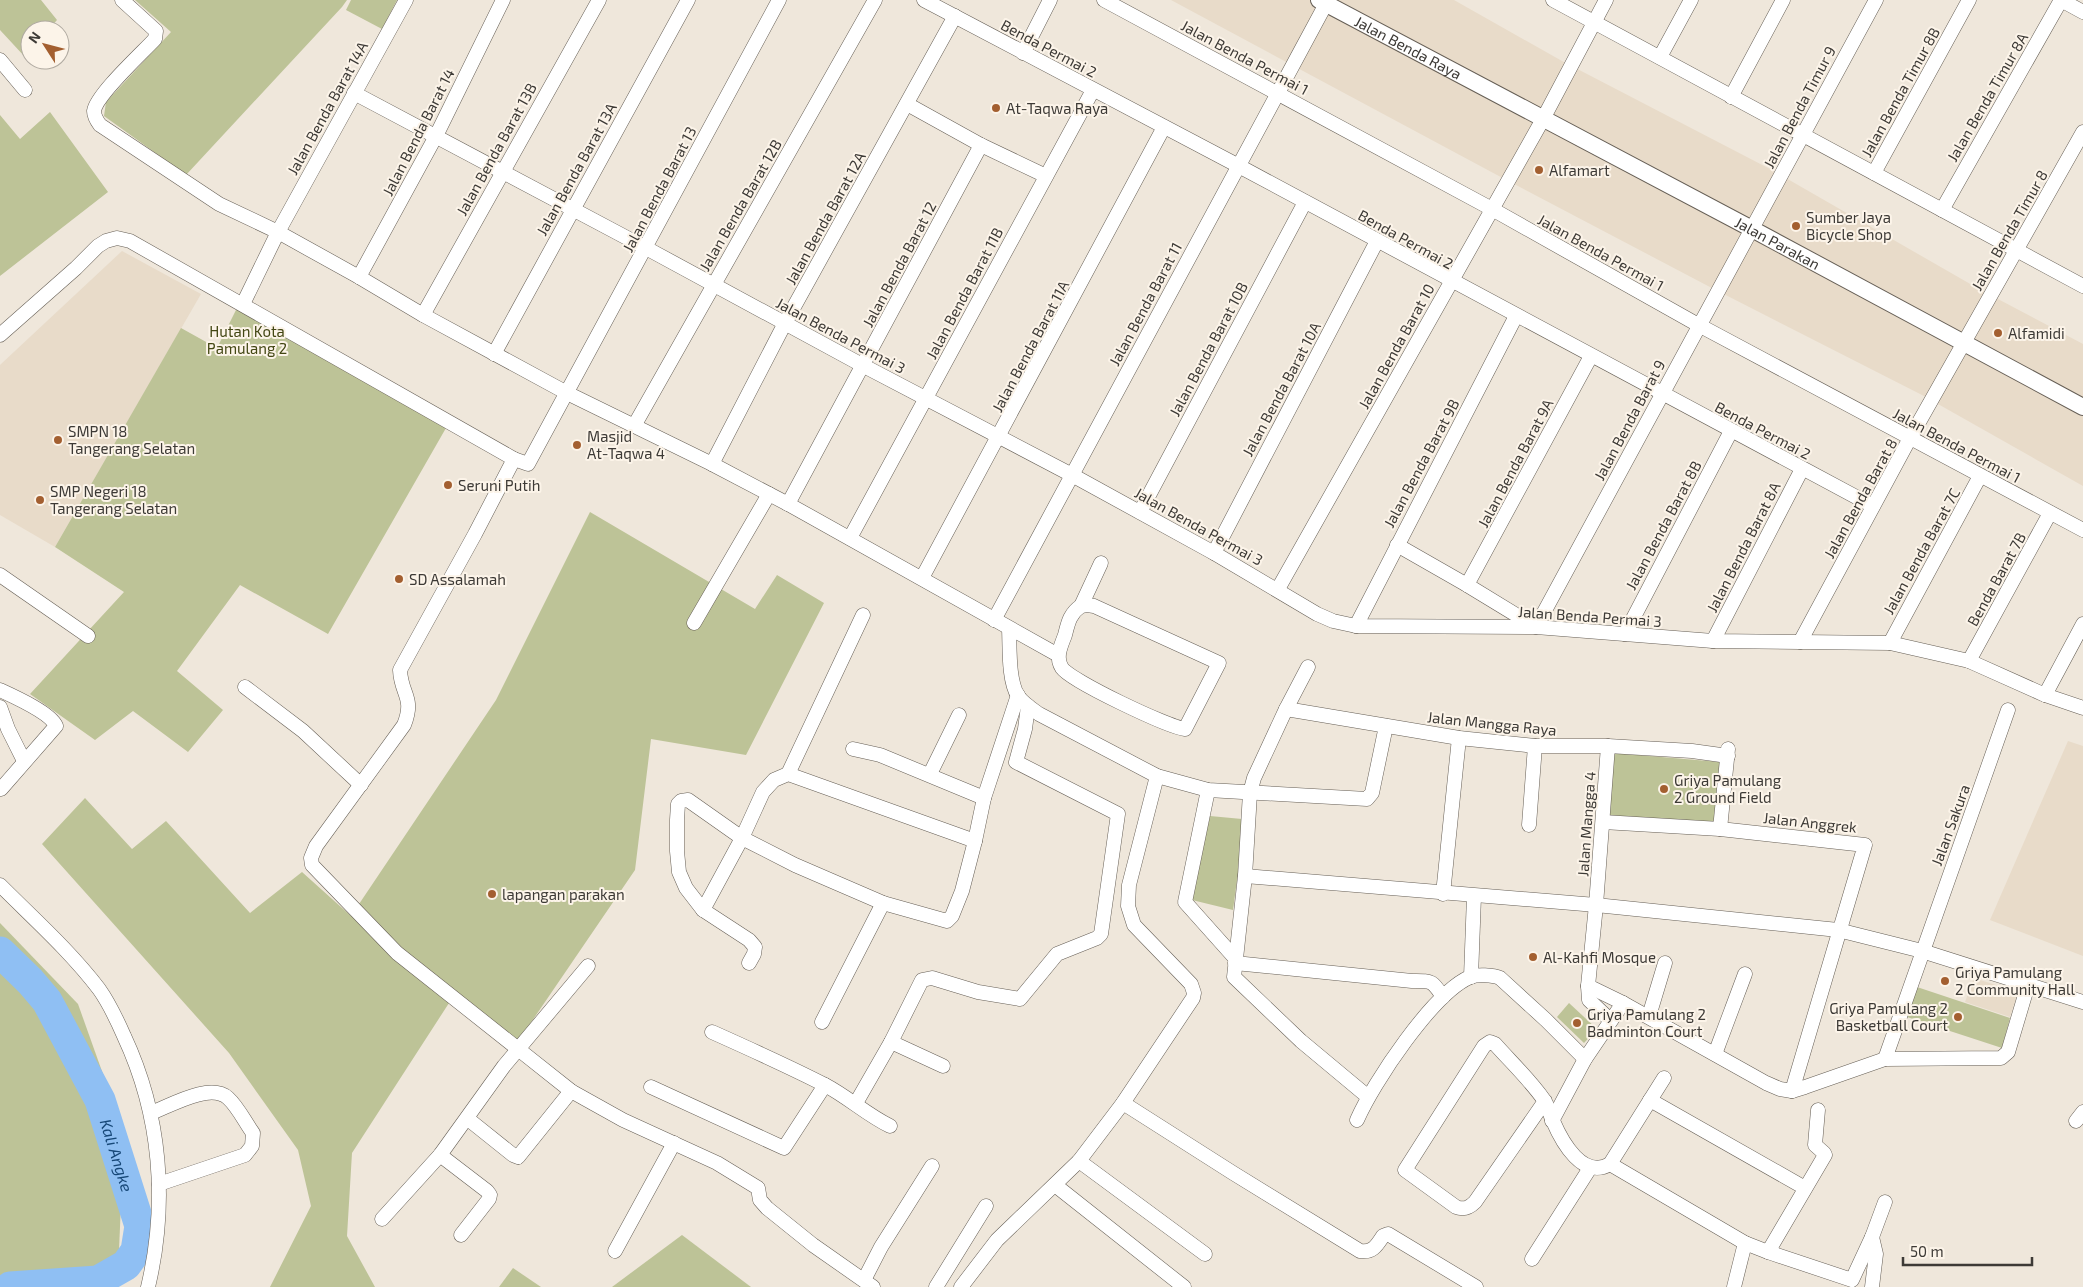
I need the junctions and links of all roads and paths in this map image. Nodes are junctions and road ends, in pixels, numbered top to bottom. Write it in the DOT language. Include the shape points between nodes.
graph roads {
  1 [pos="122,0"];
  2 [pos="406,0"];
  3 [pos="503,0"];
  4 [pos="599,0"];
  5 [pos="688,0"];
  6 [pos="780,0"];
  7 [pos="875,0"];
  8 [pos="924,0"];
  9 [pos="1050,0"];
  10 [pos="1104,0"];
  11 [pos="1553,0"];
  12 [pos="1606,0"];
  13 [pos="1691,0"];
  14 [pos="1783,0"];
  15 [pos="1876,0"];
  16 [pos="1969,0"];
  17 [pos="2061,0"];
  18 [pos="1324,1"];
  19 [pos="2083,12"];
  20 [pos="956,16"];
  21 [pos="1594,22"];
  22 [pos="1023,53"];
  23 [pos="1660,56"];
  24 [pos="0,60"];
  25 [pos="1471,82"];
  26 [pos="25,90"];
  27 [pos="1093,90"];
  28 [pos="354,92"];
  29 [pos="1277,93"];
  30 [pos="1732,96"];
  31 [pos="907,104"];
  32 [pos="1543,119"];
  33 [pos="1164,127"];
  34 [pos="2083,132"];
  35 [pos="1802,135"];
  36 [pos="436,136"];
  37 [pos="981,145"];
  38 [pos="1238,166"];
  39 [pos="502,171"];
  40 [pos="1874,173"];
  41 [pos="1046,176"];
  42 [pos="1305,202"];
  43 [pos="573,209"];
  44 [pos="1492,209"];
  45 [pos="1942,210"];
  46 [pos="1752,229"];
  47 [pos="278,232"];
  48 [pos="1377,241"];
  49 [pos="646,248"];
  50 [pos="2017,250"];
  51 [pos="360,277"];
  52 [pos="1451,282"];
  53 [pos="714,284"];
  54 [pos="2083,286"];
  55 [pos="243,304"];
  56 [pos="422,315"];
  57 [pos="1516,316"];
  58 [pos="785,323"];
  59 [pos="1698,325"];
  60 [pos="0,335"];
  61 [pos="1964,343"];
  62 [pos="494,354"];
  63 [pos="1591,356"];
  64 [pos="862,365"];
  65 [pos="567,393"];
  66 [pos="1661,394"];
  67 [pos="926,399"];
  68 [pos="2083,407"];
  69 [pos="634,426"];
  70 [pos="1730,431"];
  71 [pos="1000,437"];
  72 [pos="1910,438"];
  73 [pos="514,458"];
  74 [pos="712,464"];
  75 [pos="1802,469"];
  76 [pos="1072,475"];
  77 [pos="1980,476"];
  78 [pos="769,494"];
  79 [pos="788,504"];
  80 [pos="1873,506"];
  81 [pos="1140,512"];
  82 [pos="2050,513"];
  83 [pos="2083,530"];
  84 [pos="850,538"];
  85 [pos="1397,545"];
  86 [pos="1214,552"];
  87 [pos="1100,562"];
  88 [pos="0,575"];
  89 [pos="922,578"];
  90 [pos="1467,585"];
  91 [pos="1278,589"];
  92 [pos="1081,606"];
  93 [pos="863,615"];
  94 [pos="994,620"];
  95 [pos="694,623"];
  96 [pos="2083,624"];
  97 [pos="1356,626"];
  98 [pos="1536,627"];
  99 [pos="1009,629"];
  100 [pos="1625,634"];
  101 [pos="88,636"];
  102 [pos="1713,641"];
  103 [pos="1800,642"];
  104 [pos="1890,643"];
  105 [pos="1058,655"];
  106 [pos="1969,661"];
  107 [pos="1308,667"];
  108 [pos="245,687"];
  109 [pos="0,690"];
  110 [pos="1018,695"];
  111 [pos="2045,695"];
  112 [pos="1028,706"];
  113 [pos="0,707"];
  114 [pos="2083,708"];
  115 [pos="1286,709"];
  116 [pos="2008,710"];
  117 [pos="960,714"];
  118 [pos="1386,726"];
  119 [pos="1459,738"];
  120 [pos="1534,746"];
  121 [pos="1608,746"];
  122 [pos="853,749"];
  123 [pos="24,761"];
  124 [pos="788,774"];
  125 [pos="930,774"];
  126 [pos="1157,776"];
  127 [pos="361,785"];
  128 [pos="1,789"];
  129 [pos="1208,790"];
  130 [pos="1250,793"];
  131 [pos="984,798"];
  132 [pos="1602,822"];
  133 [pos="1529,825"];
  134 [pos="1720,830"];
  135 [pos="742,838"];
  136 [pos="975,841"];
  137 [pos="1245,876"];
  138 [pos="0,885"];
  139 [pos="1443,894"];
  140 [pos="1474,896"];
  141 [pos="883,904"];
  142 [pos="1596,905"];
  143 [pos="702,910"];
  144 [pos="1838,930"];
  145 [pos="1922,951"];
  146 [pos="1235,960"];
  147 [pos="749,963"];
  148 [pos="1665,963"];
  149 [pos="588,966"];
  150 [pos="1745,974"];
  151 [pos="1470,977"];
  152 [pos="2028,985"];
  153 [pos="1588,986"];
  154 [pos="1443,997"];
  155 [pos="1623,1002"];
  156 [pos="2083,1002"];
  157 [pos="1649,1016"];
  158 [pos="1610,1020"];
  159 [pos="822,1022"];
  160 [pos="712,1032"];
  161 [pos="891,1042"];
  162 [pos="518,1050"];
  163 [pos="1715,1054"];
  164 [pos="1585,1059"];
  165 [pos="1886,1059"];
  166 [pos="944,1066"];
  167 [pos="1664,1078"];
  168 [pos="825,1085"];
  169 [pos="651,1087"];
  170 [pos="571,1091"];
  171 [pos="1792,1091"];
  172 [pos="1367,1096"];
  173 [pos="1650,1100"];
  174 [pos="1545,1101"];
  175 [pos="856,1103"];
  176 [pos="1124,1103"];
  177 [pos="1818,1110"];
  178 [pos="150,1113"];
  179 [pos="468,1119"];
  180 [pos="1356,1120"];
  181 [pos="1552,1120"];
  182 [pos="890,1126"];
  183 [pos="674,1143"];
  184 [pos="440,1155"];
  185 [pos="1079,1161"];
  186 [pos="1610,1164"];
  187 [pos="932,1166"];
  188 [pos="1590,1168"];
  189 [pos="159,1184"];
  190 [pos="1055,1185"];
  191 [pos="1805,1188"];
  192 [pos="1885,1202"];
  193 [pos="986,1206"];
  194 [pos="382,1219"];
  195 [pos="461,1235"];
  196 [pos="1872,1237"];
  197 [pos="1745,1243"];
  198 [pos="615,1251"];
  199 [pos="1768,1252"];
  200 [pos="1205,1254"];
  201 [pos="1532,1259"];
  202 [pos="868,1283"];
  203 [pos="1850,1283"];
  204 [pos="1181,1286"];
  205 [pos="148,1287"];
  206 [pos="936,1287"];
  207 [pos="961,1287"];
  208 [pos="1476,1287"];
  209 [pos="1734,1287"];
  210 [pos="1872,1287"];
  1 -- 47 [label="street" via="156,31 156,37 101,97 94,110 96,121 219,204"];
  2 -- 28 [label="street, Jalan Benda Barat 14A"];
  3 -- 36 [label="street, Jalan Benda Barat 14"];
  4 -- 39 [label="street, Jalan Benda Barat 13B"];
  5 -- 43 [label="street, Jalan Benda Barat 13A"];
  6 -- 49 [label="street, Jalan Benda Barat 13"];
  7 -- 53 [label="street, Jalan Benda Barat 12B"];
  8 -- 20 [label="street, Benda Permai 2"];
  9 -- 22 [label="street"];
  10 -- 29 [label="street, Jalan Benda Permai 1"];
  11 -- 21 [label="street"];
  12 -- 21 [label="street, Jalan Benda Barat 10"];
  13 -- 23 [label="street"];
  14 -- 30 [label="street"];
  15 -- 35 [label="street, Jalan Benda Timur 9"];
  16 -- 40 [label="street, Jalan Benda Timur 8B"];
  17 -- 19 [label="street"];
  17 -- 45 [label="street, Jalan Benda Timur 8A"];
  18 -- 25 [label="street, Jalan Benda Raya"];
  18 -- 29 [label="street, Jalan Benda Barat 11"];
  20 -- 22 [label="street, Benda Permai 2"];
  20 -- 31 [label="street, Jalan Benda Barat 12A"];
  21 -- 23 [label="street"];
  21 -- 32 [label="street, Jalan Benda Barat 10"];
  22 -- 27 [label="street, Benda Permai 2"];
  23 -- 30 [label="street"];
  24 -- 26 [label="street"];
  25 -- 32 [label="street, Jalan Parakan"];
  27 -- 33 [label="street, Benda Permai 2"];
  27 -- 41 [label="street, Jalan Benda Barat 11B"];
  28 -- 36 [label="street, Jalan Benda Permai 3"];
  28 -- 47 [label="street, Jalan Benda Barat 14A"];
  29 -- 38 [label="street, Jalan Benda Barat 11"];
  29 -- 44 [label="street, Jalan Benda Permai 1"];
  30 -- 35 [label="street"];
  31 -- 37 [label="street"];
  31 -- 58 [label="street, Jalan Benda Barat 12A"];
  32 -- 44 [label="street, Jalan Benda Barat 10"];
  32 -- 46 [label="street, Jalan Parakan"];
  33 -- 38 [label="street, Benda Permai 2"];
  33 -- 71 [label="street, Jalan Benda Barat 11A"];
  34 -- 50 [label="street, Jalan Benda Timur 8"];
  35 -- 40 [label="street"];
  35 -- 46 [label="street, Jalan Benda Timur 9"];
  36 -- 39 [label="street, Jalan Benda Permai 3"];
  36 -- 51 [label="street, Jalan Benda Barat 14"];
  37 -- 41 [label="street"];
  37 -- 64 [label="street, Jalan Benda Barat 12"];
  38 -- 42 [label="street, Benda Permai 2"];
  38 -- 76 [label="street, Jalan Benda Barat 11"];
  39 -- 43 [label="street, Jalan Benda Permai 3"];
  39 -- 56 [label="street, Jalan Benda Barat 13B"];
  40 -- 45 [label="street"];
  41 -- 67 [label="street, Jalan Benda Barat 11B"];
  42 -- 48 [label="street, Benda Permai 2"];
  42 -- 81 [label="street, Jalan Benda Barat 10B"];
  43 -- 49 [label="street, Jalan Benda Permai 3"];
  43 -- 62 [label="street, Jalan Benda Barat 13A"];
  44 -- 52 [label="street, Jalan Benda Barat 10"];
  44 -- 59 [label="street, Jalan Benda Permai 1"];
  45 -- 50 [label="street"];
  46 -- 59 [label="street, Jalan Benda Barat 9"];
  46 -- 61 [label="street, Jalan Parakan"];
  47 -- 51 [label="street"];
  47 -- 55 [label="street, Jalan Benda Barat 14A"];
  48 -- 52 [label="street, Benda Permai 2"];
  48 -- 86 [label="street, Jalan Benda Barat 10A"];
  49 -- 53 [label="street, Jalan Benda Permai 3"];
  49 -- 65 [label="street, Jalan Benda Barat 13"];
  50 -- 54 [label="street"];
  50 -- 61 [label="street, Jalan Benda Timur 8"];
  51 -- 56 [label="street"];
  52 -- 57 [label="street, Benda Permai 2"];
  52 -- 91 [label="street, Jalan Benda Barat 10"];
  53 -- 58 [label="street, Jalan Benda Permai 3"];
  53 -- 69 [label="street, Jalan Benda Barat 12B"];
  55 -- 60 [label="street" via="150,251 117,238 98,246"];
  55 -- 73 [label="street"];
  56 -- 62 [label="street"];
  57 -- 63 [label="street, Benda Permai 2"];
  57 -- 85 [label="street, Jalan Benda Barat 9B"];
  58 -- 64 [label="street, Jalan Benda Permai 3"];
  58 -- 74 [label="street, Jalan Benda Barat 12A"];
  59 -- 66 [label="street, Jalan Benda Barat 9"];
  59 -- 72 [label="street, Jalan Benda Permai 1"];
  61 -- 68 [label="street, Jalan Parakan"];
  61 -- 72 [label="street, Jalan Benda Barat 8"];
  62 -- 65 [label="street"];
  63 -- 66 [label="street, Benda Permai 2"];
  63 -- 90 [label="street, Jalan Benda Barat 9A"];
  64 -- 67 [label="street, Jalan Benda Permai 3"];
  64 -- 79 [label="street, Jalan Benda Barat 12"];
  65 -- 69 [label="street"];
  65 -- 73 [label="street, Jalan Benda Barat 13" via="530,462 527,464"];
  66 -- 70 [label="street, Benda Permai 2"];
  66 -- 98 [label="street, Jalan Benda Barat 9"];
  67 -- 71 [label="street, Jalan Benda Permai 3"];
  67 -- 84 [label="street, Jalan Benda Barat 11B"];
  69 -- 74 [label="street"];
  70 -- 75 [label="street, Benda Permai 2"];
  70 -- 100 [label="street, Jalan Benda Barat 8B"];
  71 -- 76 [label="street, Jalan Benda Permai 3"];
  71 -- 89 [label="street, Jalan Benda Barat 11A"];
  72 -- 77 [label="street, Jalan Benda Permai 1"];
  72 -- 80 [label="street, Jalan Benda Barat 8"];
  73 -- 127 [label="street" via="404,661 400,677 409,712 404,725"];
  74 -- 78 [label="street"];
  75 -- 80 [label="street, Benda Permai 2"];
  75 -- 102 [label="street, Jalan Benda Barat 8A"];
  76 -- 81 [label="street, Jalan Benda Permai 3"];
  76 -- 94 [label="street, Jalan Benda Barat 11"];
  77 -- 82 [label="street, Jalan Benda Permai 1"];
  77 -- 104 [label="street, Jalan Benda Barat 7C"];
  78 -- 79 [label="street"];
  78 -- 95 [label="street"];
  79 -- 84 [label="street"];
  80 -- 103 [label="street, Jalan Benda Barat 8"];
  81 -- 86 [label="street, Jalan Benda Permai 3"];
  82 -- 83 [label="street, Jalan Benda Permai 1"];
  82 -- 106 [label="street, Benda Barat 7B"];
  84 -- 89 [label="street"];
  85 -- 90 [label="street"];
  85 -- 97 [label="street, Jalan Benda Barat 9B"];
  86 -- 91 [label="street, Jalan Benda Permai 3"];
  87 -- 92 [label="street"];
  88 -- 101 [label="street"];
  89 -- 94 [label="street"];
  90 -- 98 [label="street"];
  91 -- 97 [label="street, Jalan Benda Permai 3" via="1317,614"];
  92 -- 105 [label="street" via="1070,616"];
  92 -- 105 [label="street" via="1094,606 1219,664 1184,730 1074,679 1062,666"];
  93 -- 124 [label="street"];
  94 -- 99 [label="street"];
  96 -- 111 [label="street"];
  97 -- 98 [label="street, Jalan Benda Permai 3"];
  98 -- 100 [label="street, Jalan Benda Permai 3"];
  99 -- 105 [label="street"];
  99 -- 110 [label="street" via="1011,666"];
  100 -- 102 [label="street, Jalan Benda Permai 3"];
  102 -- 103 [label="street, Jalan Benda Permai 3"];
  103 -- 104 [label="street, Jalan Benda Permai 3"];
  104 -- 106 [label="street, Jalan Benda Permai 3"];
  106 -- 111 [label="street, Jalan Benda Permai 3"];
  107 -- 115 [label="street"];
  108 -- 127 [label="street" via="298,727"];
  109 -- 123 [label="street" via="17,697 55,723 55,728"];
  110 -- 112 [label="street"];
  110 -- 131 [label="street"];
  111 -- 114 [label="street, Jalan Benda Permai 3"];
  112 -- 126 [label="street"];
  112 -- 161 [label="street" via="1016,762 1118,814 1101,934 1057,954 1020,1000 932,978 922,980"];
  113 -- 123 [label="street"];
  115 -- 118 [label="street, Jalan Mangga Raya"];
  115 -- 130 [label="street"];
  116 -- 145 [label="street, Jalan Sakura"];
  117 -- 125 [label="street"];
  118 -- 119 [label="street, Jalan Mangga Raya"];
  118 -- 130 [label="street" via="1372,793 1367,799"];
  119 -- 120 [label="street, Jalan Mangga Raya"];
  119 -- 139 [label="street"];
  120 -- 121 [label="street, Jalan Mangga Raya"];
  120 -- 133 [label="street"];
  121 -- 132 [label="street, Jalan Mangga 4"];
  121 -- 134 [label="street, Jalan Mangga Raya" via="1728,752"];
  122 -- 125 [label="street" via="880,755"];
  123 -- 128 [label="street"];
  124 -- 135 [label="street" via="766,788"];
  124 -- 136 [label="street"];
  125 -- 131 [label="street"];
  126 -- 129 [label="street"];
  126 -- 176 [label="street" via="1129,885 1129,915 1134,925 1191,984 1194,993"];
  127 -- 162 [label="street" via="312,852 312,865 397,954"];
  129 -- 130 [label="street"];
  129 -- 146 [label="street" via="1185,902"];
  130 -- 137 [label="street"];
  131 -- 136 [label="street"];
  132 -- 134 [label="street, Jalan Anggrek"];
  132 -- 142 [label="street, Jalan Mangga 4"];
  134 -- 144 [label="street, Jalan Anggrek" via="1865,845"];
  135 -- 141 [label="street"];
  135 -- 143 [label="street"];
  135 -- 143 [label="street" via="688,800 681,800 678,804 680,872 686,888"];
  136 -- 141 [label="street" via="962,891 950,919 943,921"];
  137 -- 139 [label="street"];
  137 -- 146 [label="street"];
  138 -- 178 [label="street" via="76,960 100,991 133,1055 146,1090"];
  139 -- 140 [label="street"];
  140 -- 142 [label="street"];
  140 -- 151 [label="street"];
  141 -- 159 [label="street"];
  142 -- 144 [label="street"];
  142 -- 153 [label="street, Jalan Mangga 4"];
  143 -- 147 [label="street" via="752,944 756,951"];
  144 -- 145 [label="street"];
  144 -- 171 [label="street"];
  145 -- 152 [label="street"];
  145 -- 165 [label="street, Jalan Sakura"];
  146 -- 154 [label="street" via="1429,981 1435,984"];
  146 -- 172 [label="street" via="1236,981 1301,1042"];
  148 -- 157 [label="street"];
  149 -- 162 [label="street"];
  150 -- 163 [label="street"];
  151 -- 154 [label="street"];
  151 -- 164 [label="street" via="1500,978"];
  152 -- 156 [label="street"];
  152 -- 165 [label="street" via="2005,1056"];
  153 -- 155 [label="street"];
  153 -- 158 [label="street" via="1590,1000"];
  154 -- 172 [label="street" via="1421,1020"];
  155 -- 157 [label="street"];
  155 -- 158 [label="street"];
  157 -- 163 [label="street"];
  158 -- 164 [label="street"];
  160 -- 168 [label="street"];
  161 -- 166 [label="street"];
  161 -- 175 [label="street"];
  162 -- 170 [label="street"];
  162 -- 179 [label="street"];
  163 -- 171 [label="street" via="1766,1083"];
  164 -- 181 [label="street"];
  165 -- 171 [label="street"];
  167 -- 173 [label="street"];
  168 -- 169 [label="street" via="784,1148"];
  168 -- 175 [label="street"];
  170 -- 179 [label="street" via="518,1157"];
  170 -- 183 [label="street"];
  172 -- 180 [label="street"];
  173 -- 186 [label="street"];
  173 -- 191 [label="street"];
  174 -- 174 [label="street" via="1490,1042 1484,1046 1405,1170 1456,1207 1470,1207"];
  174 -- 181 [label="street"];
  175 -- 182 [label="street"];
  176 -- 185 [label="street"];
  176 -- 208 [label="street" via="1360,1251 1374,1249 1388,1234"];
  177 -- 191 [label="street" via="1815,1145 1824,1155"];
  178 -- 189 [label="street"];
  178 -- 189 [label="street" via="204,1092 218,1092 228,1098 253,1133 252,1146 244,1155"];
  179 -- 184 [label="street"];
  181 -- 188 [label="street" via="1563,1142"];
  183 -- 198 [label="street"];
  183 -- 202 [label="street" via="717,1163 758,1188 760,1200 767,1208"];
  184 -- 194 [label="street"];
  184 -- 195 [label="street" via="490,1195"];
  185 -- 190 [label="street"];
  185 -- 200 [label="street"];
  186 -- 188 [label="street" via="1598,1169"];
  186 -- 197 [label="street"];
  187 -- 202 [label="street" via="881,1247"];
  188 -- 201 [label="street"];
  189 -- 205 [label="street" via="156,1252"];
  190 -- 204 [label="street"];
  190 -- 207 [label="street" via="997,1240"];
  191 -- 199 [label="street"];
  192 -- 196 [label="street"];
  193 -- 206 [label="street"];
  196 -- 203 [label="street"];
  196 -- 210 [label="street" via="1876,1254"];
  197 -- 199 [label="street"];
  197 -- 209 [label="street"];
  199 -- 203 [label="street"];
}
